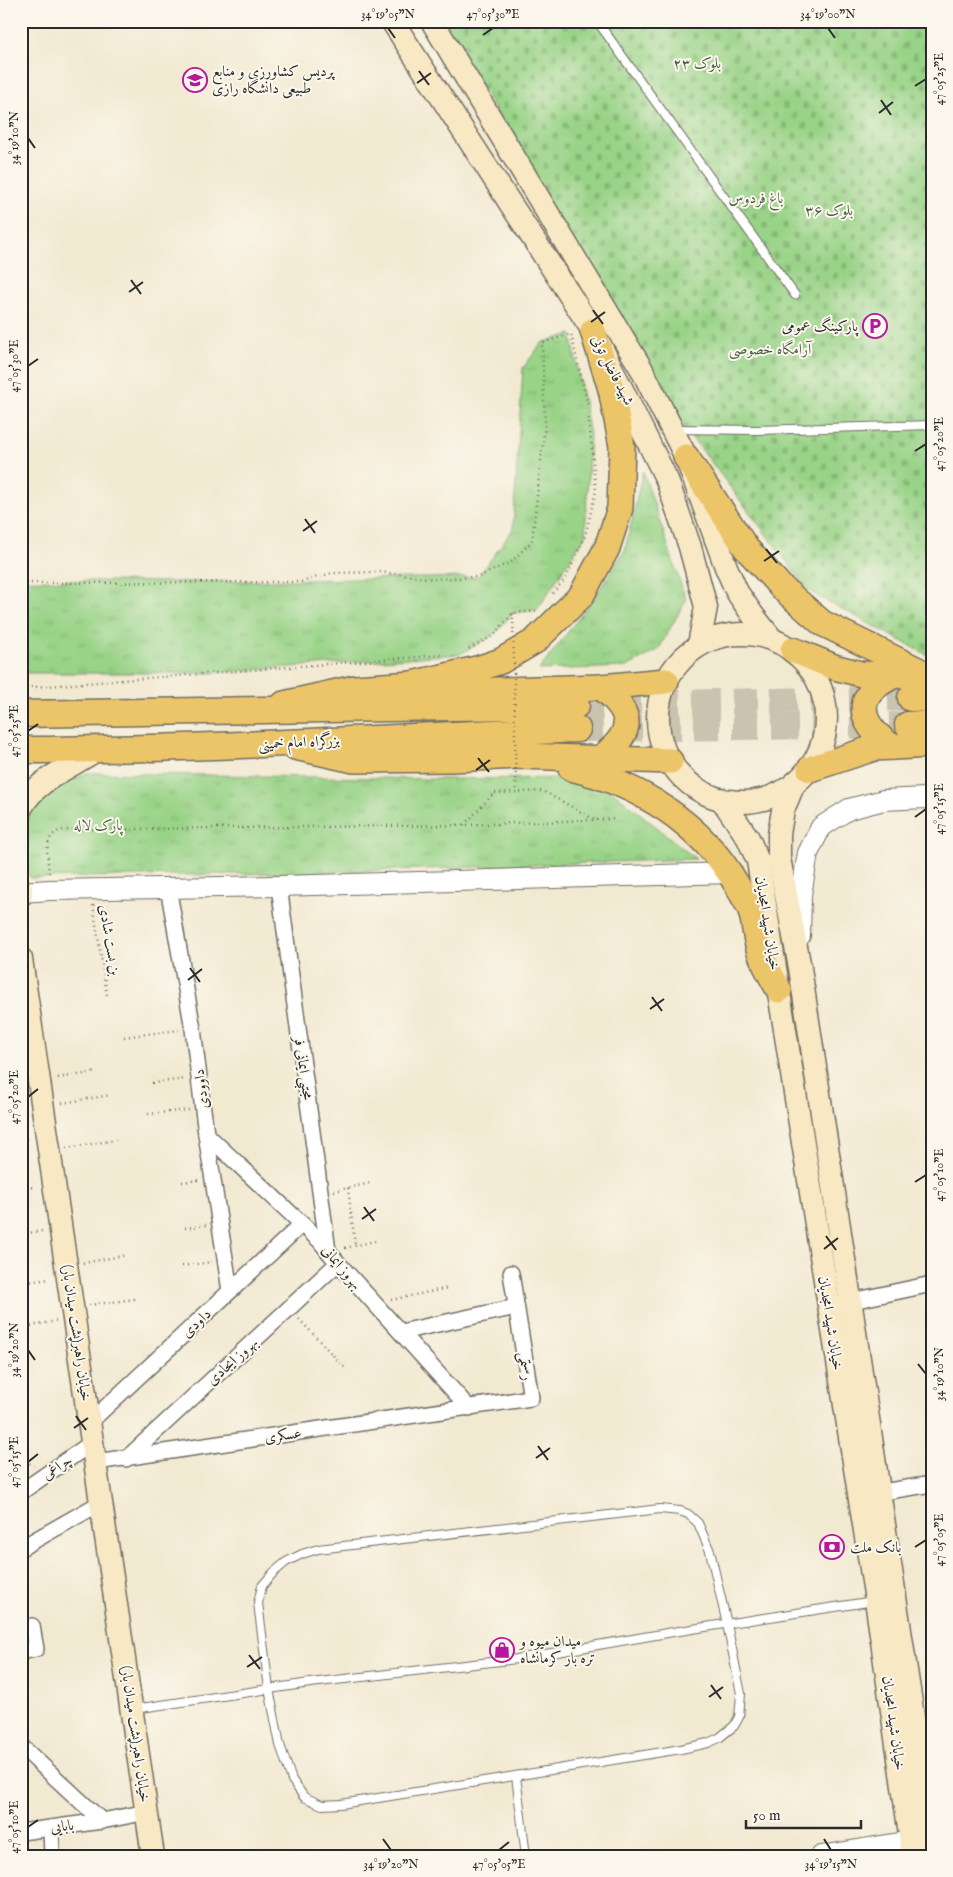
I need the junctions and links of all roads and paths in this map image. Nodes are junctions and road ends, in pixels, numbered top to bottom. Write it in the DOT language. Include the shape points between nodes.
graph roads {
  1 [pos="392,21"];
  2 [pos="432,21"];
  3 [pos="596,21"];
  4 [pos="795,295"];
  5 [pos="594,331"];
  6 [pos="932,425"];
  7 [pos="673,429"];
  8 [pos="686,457"];
  9 [pos="730,576"];
  10 [pos="21,583"];
  11 [pos="700,587"];
  12 [pos="549,598"];
  13 [pos="537,610"];
  14 [pos="513,613"];
  15 [pos="771,638"];
  16 [pos="699,645"];
  17 [pos="469,649"];
  18 [pos="793,650"];
  19 [pos="442,655"];
  20 [pos="895,675"];
  21 [pos="666,681"];
  22 [pos="412,684"];
  23 [pos="601,687"];
  24 [pos="926,687"];
  25 [pos="21,688"];
  26 [pos="257,710"];
  27 [pos="21,714"];
  28 [pos="278,743"];
  29 [pos="932,745"];
  30 [pos="892,746"];
  31 [pos="98,749"];
  32 [pos="21,750"];
  33 [pos="520,756"];
  34 [pos="601,758"];
  35 [pos="670,761"];
  36 [pos="810,769"];
  37 [pos="793,786"];
  38 [pos="516,793"];
  39 [pos="722,800"];
  40 [pos="932,800"];
  41 [pos="21,808"];
  42 [pos="615,819"];
  43 [pos="596,820"];
  44 [pos="464,825"];
  45 [pos="730,873"];
  46 [pos="279,886"];
  47 [pos="168,887"];
  48 [pos="90,889"];
  49 [pos="50,890"];
  50 [pos="22,892"];
  51 [pos="21,959"];
  52 [pos="800,968"];
  53 [pos="779,990"];
  54 [pos="107,995"];
  55 [pos="193,1029"];
  56 [pos="124,1037"];
  57 [pos="97,1072"];
  58 [pos="199,1078"];
  59 [pos="39,1081"];
  60 [pos="152,1083"];
  61 [pos="111,1095"];
  62 [pos="43,1106"];
  63 [pos="203,1108"];
  64 [pos="148,1114"];
  65 [pos="206,1134"];
  66 [pos="116,1140"];
  67 [pos="50,1150"];
  68 [pos="371,1183"];
  69 [pos="348,1188"];
  70 [pos="321,1194"];
  71 [pos="220,1222"];
  72 [pos="302,1224"];
  73 [pos="185,1228"];
  74 [pos="375,1241"];
  75 [pos="356,1245"];
  76 [pos="328,1251"];
  77 [pos="127,1256"];
  78 [pos="225,1260"];
  79 [pos="338,1264"];
  80 [pos="182,1266"];
  81 [pos="68,1271"];
  82 [pos="511,1273"];
  83 [pos="21,1283"];
  84 [pos="932,1284"];
  85 [pos="448,1288"];
  86 [pos="230,1291"];
  87 [pos="135,1299"];
  88 [pos="851,1301"];
  89 [pos="375,1304"];
  90 [pos="828,1305"];
  91 [pos="516,1307"];
  92 [pos="289,1309"];
  93 [pos="74,1313"];
  94 [pos="21,1328"];
  95 [pos="401,1332"];
  96 [pos="345,1368"];
  97 [pos="470,1408"];
  98 [pos="93,1442"];
  99 [pos="126,1458"];
  100 [pos="932,1484"];
  101 [pos="21,1492"];
  102 [pos="869,1494"];
  103 [pos="102,1502"];
  104 [pos="21,1548"];
  105 [pos="876,1600"];
  106 [pos="727,1624"];
  107 [pos="32,1626"];
  108 [pos="21,1652"];
  109 [pos="269,1689"];
  110 [pos="132,1709"];
  111 [pos="21,1746"];
  112 [pos="516,1776"];
  113 [pos="147,1812"];
  114 [pos="102,1821"];
  115 [pos="51,1828"];
  116 [pos="21,1832"];
  117 [pos="925,1840"];
  118 [pos="52,1856"];
  119 [pos="154,1856"];
  120 [pos="526,1856"];
  121 [pos="821,1856"];
  1 -- 5 [label="main road, شهید فاضل تونی"];
  2 -- 7 [label="main road, شهید فاضل تونی" via="641,368"];
  3 -- 4 [label="lane"];
  5 -- 11 [label="main road, شهید فاضل تونی" via="668,480"];
  5 -- 22 [label="main road" via="611,389 622,446 620,508 608,548 581,596 535,641 501,661"];
  6 -- 7 [label="lane"];
  7 -- 8 [label="main road, شهید فاضل تونی"];
  8 -- 9 [label="main road, شهید فاضل تونی"];
  8 -- 24 [label="main road" via="746,548 781,587 822,623"];
  9 -- 11 [label="main road" via="718,591"];
  9 -- 15 [label="main road, شهید فاضل تونی" via="737,592"];
  10 -- 12 [label="path" via="301,582 332,574 380,572 436,579 478,578 512,562 532,541 545,424 542,343 571,334 587,402 596,491 585,536 566,578"];
  11 -- 16 [label="main road, شهید فاضل تونی" via="706,607"];
  13 -- 14 [label="path"];
  14 -- 17 [label="path" via="494,635"];
  14 -- 38 [label="path, bridge"];
  15 -- 16 [label="main road" via="747,633 730,634"];
  15 -- 18 [label="main road"];
  16 -- 21 [label="main road" via="680,660"];
  18 -- 20 [label="main road" via="860,674"];
  18 -- 36 [label="main road" via="812,669 823,693 827,719 823,745"];
  19 -- 25 [label="path"];
  20 -- 24 [label="main road"];
  20 -- 30 [label="main road" via="869,693 864,706 872,730"];
  21 -- 23 [label="main road"];
  21 -- 35 [label="main road" via="658,707 660,735"];
  22 -- 23 [label="main road" via="468,691"];
  22 -- 26 [label="main road" via="355,688"];
  23 -- 34 [label="main road" via="616,699 625,715 626,732"];
  26 -- 27 [label="highway, بزرگراه امام خمینی"];
  26 -- 28 [label="highway, بزرگراه امام خمینی" via="577,717"];
  28 -- 31 [label="highway, بزرگراه امام خمینی"];
  28 -- 33 [label="main road" via="354,760"];
  29 -- 30 [label="main road"];
  30 -- 36 [label="main road"];
  31 -- 32 [label="highway, بزرگراه امام خمینی"];
  31 -- 41 [label="main road" via="38,786"];
  33 -- 34 [label="main road"];
  33 -- 45 [label="main road" via="599,774 645,794 679,817 707,843"];
  34 -- 35 [label="main road"];
  35 -- 39 [label="main road" via="701,792"];
  36 -- 37 [label="main road"];
  37 -- 39 [label="main road" via="771,798 746,802"];
  37 -- 52 [label="main road, خیابان شهید امجدیان" via="783,810 779,858"];
  38 -- 43 [label="path" via="543,791"];
  38 -- 44 [label="path" via="494,793"];
  39 -- 53 [label="main road, خیابان شهید امجدیان" via="748,838 758,861"];
  40 -- 52 [label="street" via="884,800 850,809 821,827 808,854 800,895"];
  42 -- 43 [label="path"];
  43 -- 44 [label="path"];
  44 -- 49 [label="path" via="61,830 49,837"];
  45 -- 46 [label="street"];
  45 -- 53 [label="main road" via="750,908 759,950"];
  46 -- 47 [label="street"];
  46 -- 70 [label="street, مجتبی ایمانی فر"];
  47 -- 48 [label="street"];
  47 -- 55 [label="street, داوودی"];
  48 -- 49 [label="street"];
  48 -- 54 [label="path, بن بست شادی"];
  49 -- 50 [label="street"];
  51 -- 59 [label="main road, خیابان راهبر(پشت میدان بار)"];
  52 -- 88 [label="main road, خیابان شهید امجدیان"];
  53 -- 90 [label="main road, خیابان شهید امجدیان"];
  55 -- 56 [label="path"];
  55 -- 58 [label="street, داوودی"];
  57 -- 59 [label="path"];
  58 -- 60 [label="path"];
  58 -- 63 [label="street, داوودی"];
  59 -- 62 [label="main road, خیابان راهبر(پشت میدان بار)"];
  61 -- 62 [label="path"];
  62 -- 67 [label="main road, خیابان راهبر(پشت میدان بار)"];
  63 -- 64 [label="path"];
  63 -- 65 [label="street, داوودی"];
  65 -- 71 [label="street, داوودی"];
  65 -- 72 [label="street, بهروز ایمانی"];
  66 -- 67 [label="path"];
  67 -- 81 [label="main road, خیابان راهبر(پشت میدان بار)"];
  68 -- 69 [label="path"];
  69 -- 70 [label="path"];
  69 -- 75 [label="path"];
  70 -- 76 [label="street, مجتبی ایمانی فر"];
  71 -- 73 [label="path"];
  71 -- 78 [label="street, داوودی"];
  72 -- 76 [label="street, بهروز ایمانی"];
  72 -- 86 [label="street, داودی"];
  74 -- 75 [label="path"];
  75 -- 76 [label="path"];
  76 -- 79 [label="street, بهروز ایمانی"];
  77 -- 81 [label="path"];
  78 -- 80 [label="path"];
  78 -- 86 [label="street, داوودی"];
  79 -- 89 [label="street, بهروز ایمانی"];
  79 -- 92 [label="street, بهروز ایجادی"];
  81 -- 83 [label="path"];
  81 -- 93 [label="main road, خیابان راهبر(پشت میدان بار)"];
  82 -- 91 [label="street, رستمی"];
  84 -- 88 [label="street"];
  85 -- 89 [label="path"];
  86 -- 98 [label="street, داودی"];
  87 -- 93 [label="path"];
  88 -- 90 [label="street"];
  88 -- 102 [label="main road, خیابان شهید امجدیان"];
  89 -- 95 [label="street, بهروز ایمانی"];
  90 -- 102 [label="main road, خیابان شهید امجدیان"];
  91 -- 95 [label="street"];
  91 -- 97 [label="street, رستمی" via="531,1398"];
  92 -- 96 [label="path"];
  92 -- 99 [label="street, بهروز ایجادی"];
  93 -- 94 [label="path"];
  93 -- 98 [label="main road, خیابان راهبر(پشت میدان بار)"];
  95 -- 97 [label="street, بهروز ایمانی"];
  97 -- 99 [label="street, عسکری"];
  98 -- 99 [label="street, عسکری"];
  98 -- 101 [label="street, چراغی"];
  98 -- 103 [label="main road, خیابان راهبر(پشت میدان بار)"];
  100 -- 102 [label="street"];
  102 -- 105 [label="main road, خیابان شهید امجدیان"];
  102 -- 117 [label="main road, خیابان شهید امجدیان"];
  103 -- 104 [label="street"];
  103 -- 110 [label="main road, خیابان راهبر(پشت میدان بار)"];
  105 -- 106 [label="lane"];
  105 -- 117 [label="main road, خیابان شهید امجدیان"];
  106 -- 109 [label="lane" via="517,1659"];
  106 -- 109 [label="lane" via="710,1551 698,1523 680,1511 634,1512 318,1549 286,1562 262,1586 258,1603"];
  106 -- 112 [label="lane" via="741,1694 739,1717 734,1726 719,1738 681,1749"];
  107 -- 108 [label="street" via="36,1650"];
  109 -- 110 [label="lane"];
  109 -- 112 [label="lane" via="280,1745 292,1780 304,1797 322,1805"];
  110 -- 113 [label="main road, خیابان راهبر(پشت میدان بار)"];
  111 -- 114 [label="street"];
  112 -- 120 [label="lane"];
  113 -- 114 [label="street, بابایی"];
  113 -- 119 [label="main road, خیابان راهبر(پشت میدان بار)"];
  114 -- 115 [label="street, بابایی"];
  115 -- 116 [label="street, بابایی"];
  115 -- 118 [label="street"];
  117 -- 121 [label="street"];
}
